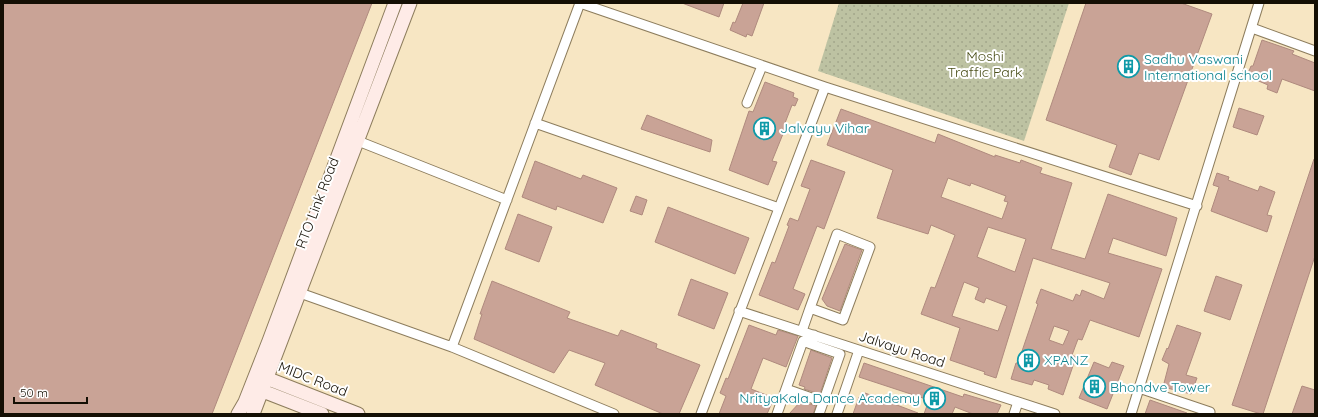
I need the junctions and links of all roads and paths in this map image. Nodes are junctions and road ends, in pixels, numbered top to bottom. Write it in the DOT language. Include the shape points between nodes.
graph roads {
  1 [pos="394,3"];
  2 [pos="410,3"];
  3 [pos="580,3"];
  4 [pos="1259,3"];
  5 [pos="1252,28"];
  6 [pos="1315,51"];
  7 [pos="762,66"];
  8 [pos="825,87"];
  9 [pos="747,103"];
  10 [pos="535,124"];
  11 [pos="358,141"];
  12 [pos="507,200"];
  13 [pos="1197,206"];
  14 [pos="778,208"];
  15 [pos="300,293"];
  16 [pos="810,308"];
  17 [pos="739,311"];
  18 [pos="802,331"];
  19 [pos="813,340"];
  20 [pos="452,347"];
  21 [pos="859,350"];
  22 [pos="259,383"];
  23 [pos="1139,388"];
  24 [pos="786,389"];
  25 [pos="823,402"];
  26 [pos="1018,402"];
  27 [pos="1210,412"];
  28 [pos="238,414"];
  29 [pos="253,414"];
  30 [pos="322,414"];
  31 [pos="358,414"];
  32 [pos="614,414"];
  33 [pos="701,414"];
  34 [pos="777,414"];
  35 [pos="819,414"];
  36 [pos="837,414"];
  37 [pos="1014,414"];
  38 [pos="1055,414"];
  39 [pos="1131,414"];
  1 -- 22 [label="main road, RTO Link Road"];
  2 -- 11 [label="main road, RTO Link Road"];
  3 -- 7 [label="street"];
  3 -- 10 [label="street"];
  4 -- 5 [label="street"];
  5 -- 6 [label="street"];
  5 -- 13 [label="street"];
  7 -- 8 [label="street"];
  7 -- 9 [label="street"];
  8 -- 13 [label="street"];
  8 -- 14 [label="street"];
  10 -- 12 [label="street"];
  10 -- 14 [label="street"];
  11 -- 12 [label="street"];
  11 -- 15 [label="main road, RTO Link Road"];
  12 -- 20 [label="street"];
  13 -- 23 [label="street"];
  14 -- 17 [label="street"];
  15 -- 20 [label="street"];
  15 -- 22 [label="main road, RTO Link Road"];
  16 -- 16 [label="street" via="843,320 870,247 837,234"];
  16 -- 18 [label="street"];
  17 -- 18 [label="street, Jalvayu Road"];
  17 -- 33 [label="street"];
  18 -- 19 [label="street, Jalvayu Road"];
  19 -- 21 [label="street, Jalvayu Road"];
  19 -- 24 [label="street" via="803,341"];
  19 -- 25 [label="street" via="840,354"];
  20 -- 32 [label="street"];
  21 -- 26 [label="street, Jalvayu Road"];
  21 -- 36 [label="street"];
  22 -- 28 [label="main road, RTO Link Road"];
  22 -- 29 [label="main road, RTO Link Road"];
  22 -- 30 [label="main road, MIDC Road"];
  22 -- 31 [label="main road, MIDC Road"];
  23 -- 27 [label="street"];
  23 -- 39 [label="street"];
  24 -- 25 [label="street"];
  24 -- 34 [label="street"];
  25 -- 35 [label="street"];
  26 -- 37 [label="street"];
  26 -- 38 [label="street, Jalvayu Road"];
}
